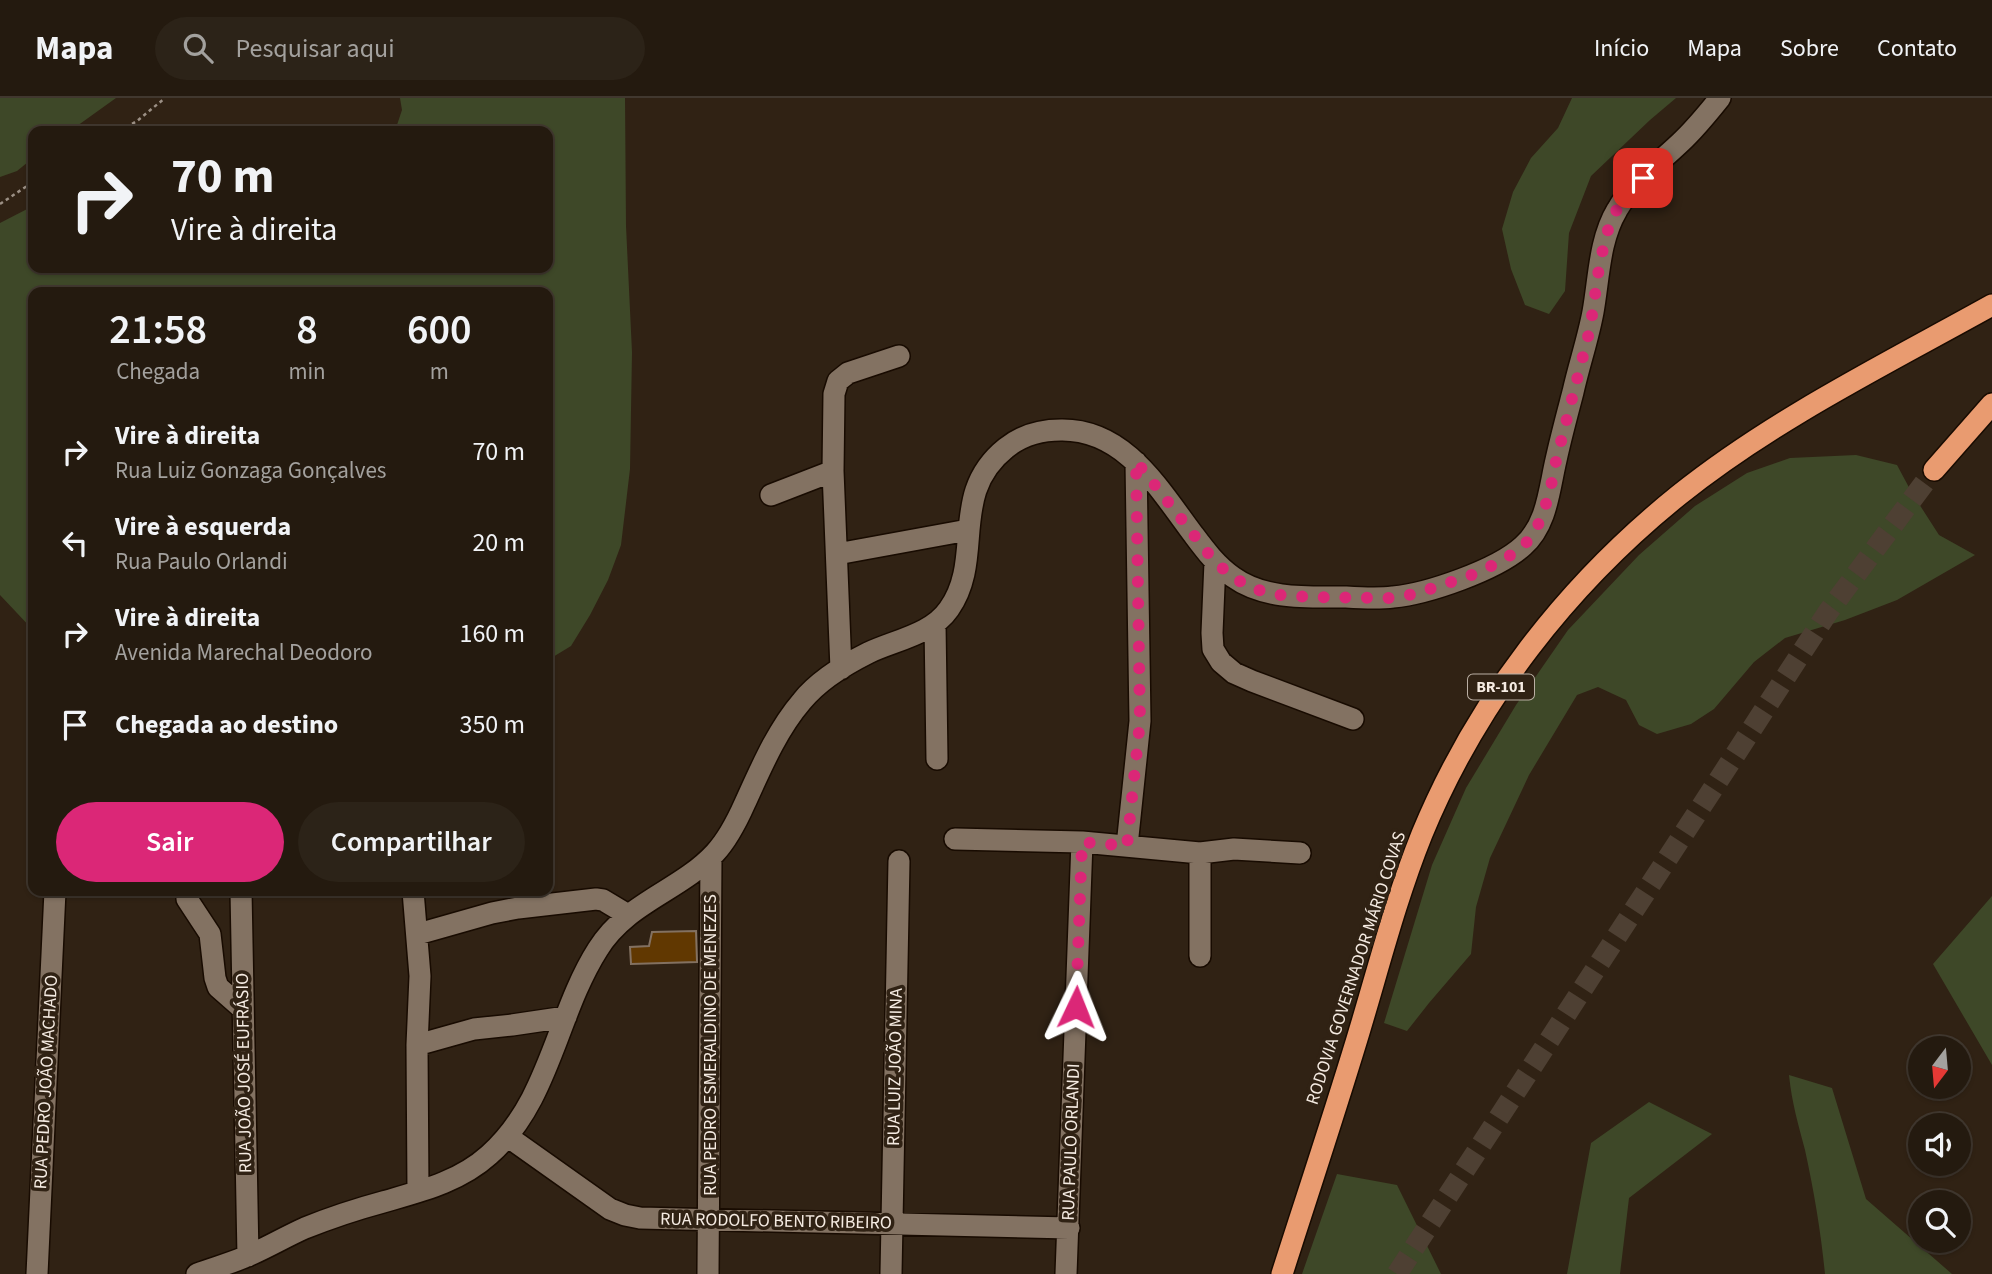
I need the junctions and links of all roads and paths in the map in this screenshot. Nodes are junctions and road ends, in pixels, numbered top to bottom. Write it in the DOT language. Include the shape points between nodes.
graph roads {
  1 [pos="165,98"];
  2 [pos="1720,98"];
  3 [pos="128,126"];
  4 [pos="28,185"];
  5 [pos="0,204"];
  6 [pos="1992,305"];
  7 [pos="899,356"];
  8 [pos="1992,404"];
  9 [pos="1136,461"];
  10 [pos="833,471"];
  11 [pos="1934,471"];
  12 [pos="771,495"];
  13 [pos="968,530"];
  14 [pos="837,554"];
  15 [pos="1215,562"];
  16 [pos="935,624"];
  17 [pos="841,669"];
  18 [pos="1353,719"];
  19 [pos="937,759"];
  20 [pos="955,839"];
  21 [pos="1082,842"];
  22 [pos="1127,846"];
  23 [pos="1200,853"];
  24 [pos="1300,853"];
  25 [pos="711,858"];
  26 [pos="898,861"];
  27 [pos="55,896"];
  28 [pos="241,896"];
  29 [pos="414,896"];
  30 [pos="539,897"];
  31 [pos="187,899"];
  32 [pos="628,915"];
  33 [pos="418,934"];
  34 [pos="1200,956"];
  35 [pos="243,1009"];
  36 [pos="566,1017"];
  37 [pos="417,1045"];
  38 [pos="507,1136"];
  39 [pos="418,1191"];
  40 [pos="708,1220"];
  41 [pos="892,1224"];
  42 [pos="1069,1228"];
  43 [pos="248,1256"];
  44 [pos="37,1274"];
  45 [pos="197,1274"];
  46 [pos="708,1274"];
  47 [pos="891,1274"];
  48 [pos="1066,1274"];
  49 [pos="1282,1274"];
  1 -- 3 [label="path"];
  2 -- 15 [label="street" via="1616,211 1600,261 1590,329 1549,496 1524,546 1469,576 1389,598 1279,595 1254,589"];
  4 -- 5 [label="path"];
  6 -- 49 [label="highway, RODOVIA GOVERNADOR MÁRIO COVAS / BR-101" via="1838,390 1727,459 1634,533 1564,604 1524,654 1471,735 1423,834 1390,925"];
  7 -- 10 [label="street" via="838,380"];
  8 -- 11 [label="highway"];
  9 -- 13 [label="street" via="1119,448 1079,431 1040,431 1021,438 1001,451 985,470 975,488"];
  9 -- 15 [label="street"];
  9 -- 22 [label="street" via="1140,721"];
  10 -- 12 [label="street"];
  10 -- 14 [label="street"];
  13 -- 14 [label="street"];
  13 -- 16 [label="street" via="960,587"];
  14 -- 17 [label="street"];
  15 -- 18 [label="street" via="1212,633 1213,649 1221,662 1252,681"];
  16 -- 17 [label="street"];
  16 -- 19 [label="street"];
  17 -- 25 [label="street" via="801,701 771,748 737,820"];
  20 -- 21 [label="street"];
  21 -- 22 [label="street"];
  21 -- 42 [label="street, RUA PAULO ORLANDI"];
  22 -- 23 [label="street"];
  23 -- 24 [label="street" via="1234,849"];
  23 -- 34 [label="street"];
  25 -- 32 [label="street"];
  25 -- 40 [label="street, RUA PEDRO ESMERALDINO DE MENEZES"];
  26 -- 41 [label="street, RUA LUIZ JOÃO MINA"];
  27 -- 44 [label="street, RUA PEDRO JOÃO MACHADO"];
  28 -- 35 [label="street, RUA JOÃO JOSÉ EUFRÁSIO"];
  29 -- 33 [label="street"];
  30 -- 32 [label="street" via="603,900"];
  30 -- 33 [label="street"];
  31 -- 35 [label="street" via="210,934 218,987"];
  32 -- 36 [label="street" via="598,948"];
  33 -- 37 [label="street"];
  35 -- 43 [label="street, RUA JOÃO JOSÉ EUFRÁSIO"];
  36 -- 37 [label="street" via="474,1029"];
  36 -- 38 [label="street" via="539,1085"];
  37 -- 39 [label="street"];
  38 -- 39 [label="street" via="458,1177"];
  38 -- 40 [label="street, RUA RODOLFO BENTO RIBEIRO" via="610,1209 640,1218"];
  39 -- 43 [label="street" via="304,1229"];
  40 -- 41 [label="street, RUA RODOLFO BENTO RIBEIRO"];
  40 -- 46 [label="street, RUA PEDRO ESMERALDINO DE MENEZES"];
  41 -- 42 [label="street, RUA RODOLFO BENTO RIBEIRO"];
  41 -- 47 [label="street, RUA LUIZ JOÃO MINA"];
  42 -- 48 [label="street, RUA PAULO ORLANDI"];
  43 -- 45 [label="street"];
}
